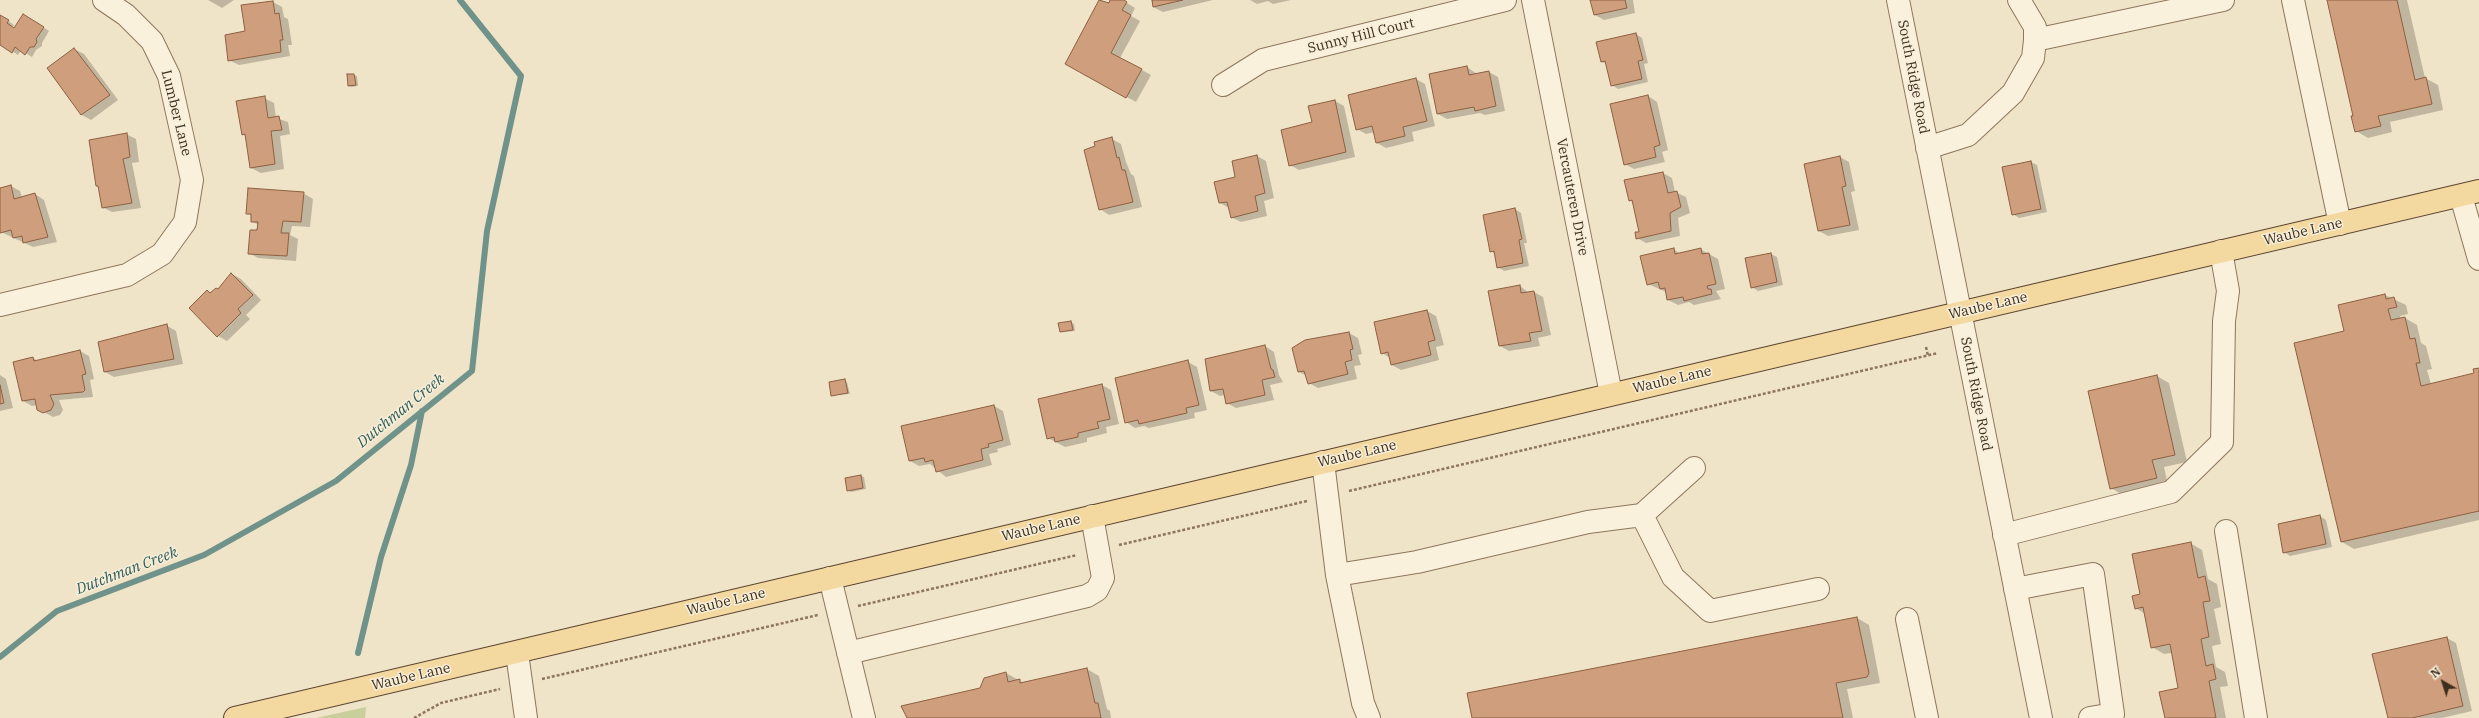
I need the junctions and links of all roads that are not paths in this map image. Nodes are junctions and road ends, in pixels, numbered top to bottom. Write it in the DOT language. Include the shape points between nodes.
graph roads {
  1 [pos="104,0"];
  2 [pos="1505,0"];
  3 [pos="1533,0"];
  4 [pos="1898,0"];
  5 [pos="2019,0"];
  6 [pos="2223,0"];
  7 [pos="2293,0"];
  8 [pos="2035,40"];
  9 [pos="1223,85"];
  10 [pos="1927,148"];
  11 [pos="2470,193"];
  12 [pos="2340,224"];
  13 [pos="2221,251"];
  14 [pos="2479,259"];
  15 [pos="0,305"];
  16 [pos="1960,312"];
  17 [pos="1611,394"];
  18 [pos="1323,462"];
  19 [pos="1694,468"];
  20 [pos="1642,515"];
  21 [pos="1092,516"];
  22 [pos="2226,531"];
  23 [pos="2004,535"];
  24 [pos="1337,575"];
  25 [pos="830,578"];
  26 [pos="1818,589"];
  27 [pos="2015,589"];
  28 [pos="1906,619"];
  29 [pos="517,653"];
  30 [pos="848,653"];
  31 [pos="235,718"];
  32 [pos="526,718"];
  33 [pos="864,718"];
  34 [pos="1369,718"];
  35 [pos="1927,718"];
  36 [pos="2041,718"];
  37 [pos="2090,718"];
  38 [pos="2256,718"];
  1 -- 15 [label="street, Lumber Lane" via="126,15 152,41 169,76 192,180 185,222 162,254 127,275"];
  2 -- 9 [label="street, Sunny Hill Court" via="1263,60"];
  3 -- 17 [label="street, Vercauteren Drive"];
  4 -- 10 [label="street, South Ridge Road"];
  5 -- 8 [label="street" via="2036,27"];
  6 -- 8 [label="street"];
  7 -- 12 [label="street"];
  8 -- 10 [label="street" via="2033,58 2013,93 1968,135"];
  10 -- 16 [label="street, South Ridge Road"];
  11 -- 12 [label="main road, Waube Lane"];
  11 -- 14 [label="street"];
  12 -- 13 [label="main road, Waube Lane"];
  13 -- 16 [label="main road, Waube Lane"];
  13 -- 23 [label="street" via="2228,291 2224,322 2222,442 2171,492"];
  16 -- 17 [label="main road, Waube Lane"];
  16 -- 23 [label="street, South Ridge Road"];
  17 -- 18 [label="main road, Waube Lane"];
  18 -- 21 [label="main road, Waube Lane"];
  18 -- 24 [label="street"];
  19 -- 20 [label="street"];
  20 -- 24 [label="street" via="1588,522 1417,562"];
  20 -- 26 [label="street" via="1674,577 1710,611"];
  21 -- 25 [label="main road, Waube Lane"];
  21 -- 30 [label="street" via="1104,578 1097,590 1087,596"];
  22 -- 38 [label="street"];
  23 -- 27 [label="street, South Ridge Road"];
  24 -- 34 [label="street" via="1363,703"];
  25 -- 29 [label="main road, Waube Lane"];
  25 -- 30 [label="street"];
  27 -- 36 [label="street, South Ridge Road"];
  27 -- 37 [label="street" via="2093,574 2113,714"];
  28 -- 35 [label="street"];
  29 -- 31 [label="main road, Waube Lane"];
  29 -- 32 [label="street"];
  30 -- 33 [label="street"];
}
